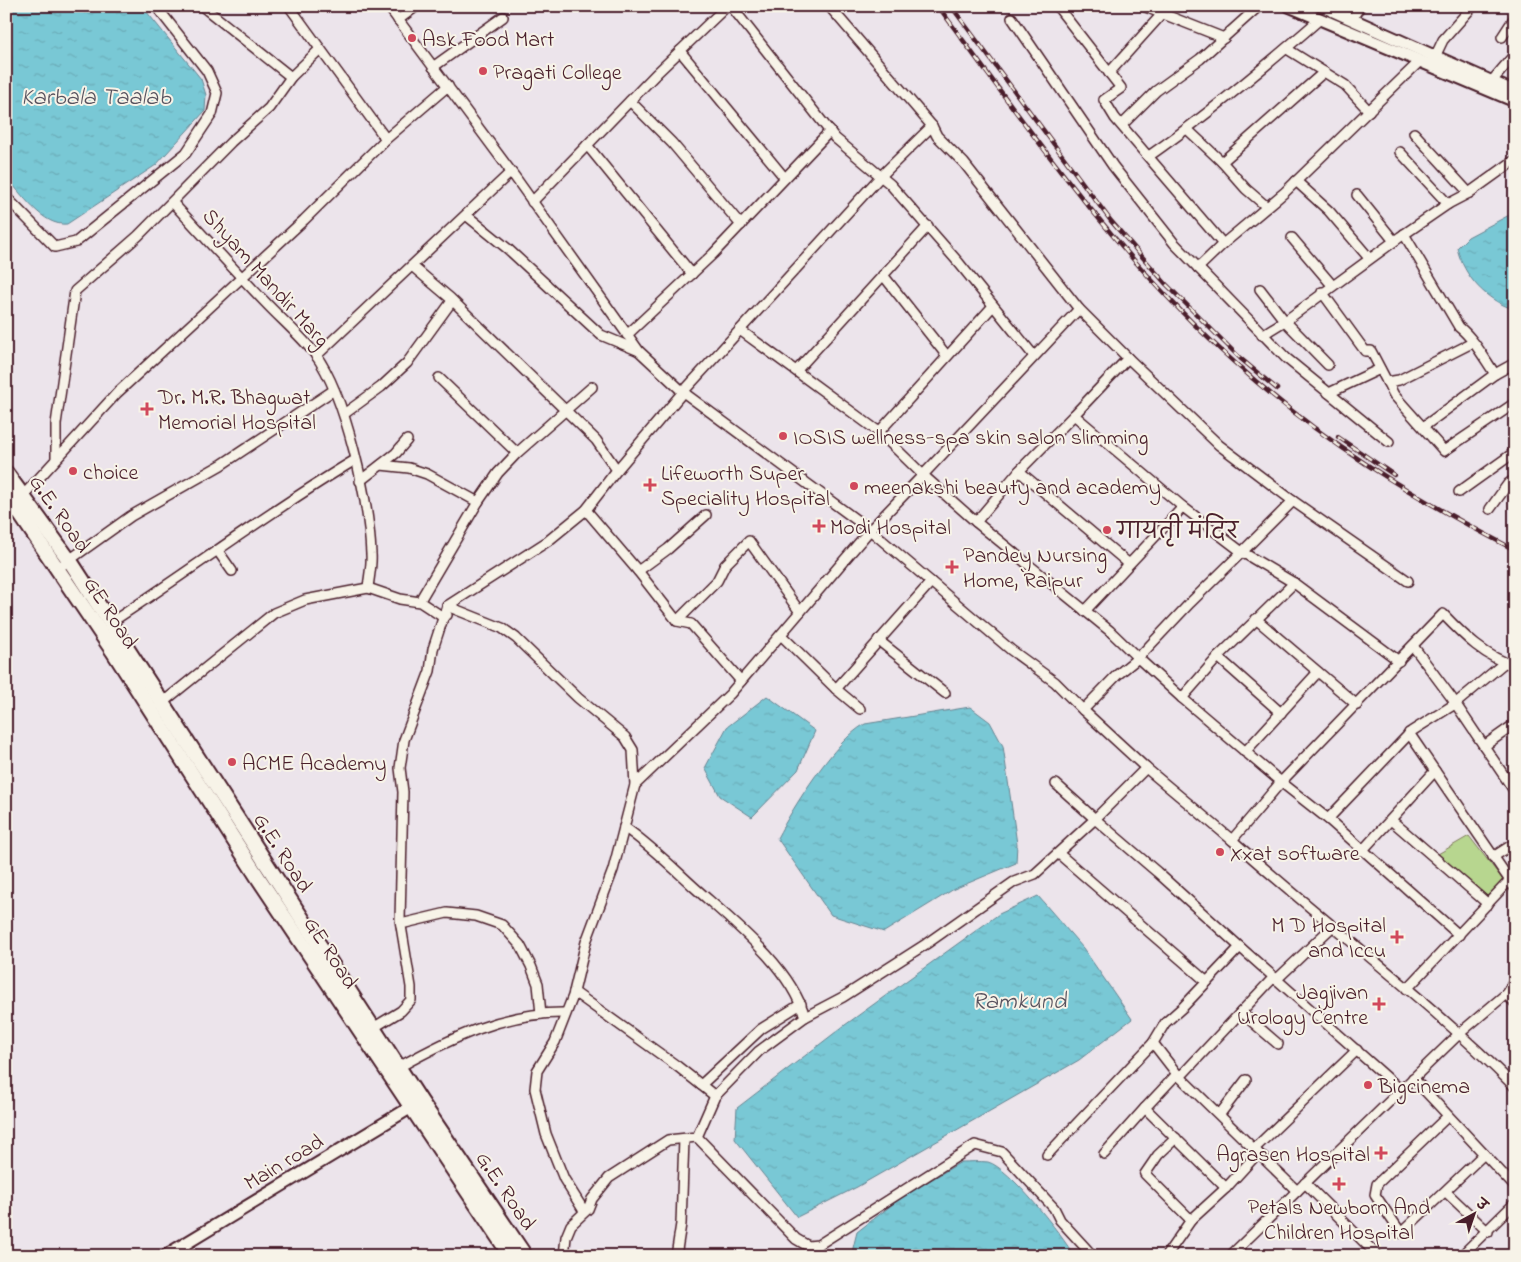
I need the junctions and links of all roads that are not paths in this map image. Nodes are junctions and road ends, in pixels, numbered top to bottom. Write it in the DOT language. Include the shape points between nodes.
graph roads {
  1 [pos="156,6"];
  2 [pos="202,6"];
  3 [pos="289,6"];
  4 [pos="388,6"];
  5 [pos="417,6"];
  6 [pos="729,6"];
  7 [pos="829,6"];
  8 [pos="1057,6"];
  9 [pos="1143,6"];
  10 [pos="1259,6"];
  11 [pos="1289,6"];
  12 [pos="1322,6"];
  13 [pos="1360,6"];
  14 [pos="1473,6"];
  15 [pos="1162,14"];
  16 [pos="502,17"];
  17 [pos="1515,17"];
  18 [pos="1012,18"];
  19 [pos="1320,19"];
  20 [pos="1352,19"];
  21 [pos="398,20"];
  22 [pos="1502,37"];
  23 [pos="1224,38"];
  24 [pos="320,49"];
  25 [pos="1286,49"];
  26 [pos="680,51"];
  27 [pos="1515,54"];
  28 [pos="1433,61"];
  29 [pos="1419,62"];
  30 [pos="433,67"];
  31 [pos="1324,72"];
  32 [pos="1109,73"];
  33 [pos="291,77"];
  34 [pos="1492,81"];
  35 [pos="448,86"];
  36 [pos="1515,92"];
  37 [pos="630,100"];
  38 [pos="1515,101"];
  39 [pos="1369,111"];
  40 [pos="1122,125"];
  41 [pos="932,126"];
  42 [pos="1187,129"];
  43 [pos="830,131"];
  44 [pos="1414,132"];
  45 [pos="386,139"];
  46 [pos="587,145"];
  47 [pos="1400,152"];
  48 [pos="1149,156"];
  49 [pos="1515,160"];
  50 [pos="1222,162"];
  51 [pos="511,172"];
  52 [pos="881,176"];
  53 [pos="784,178"];
  54 [pos="1296,181"];
  55 [pos="1469,194"];
  56 [pos="1357,195"];
  57 [pos="6,197"];
  58 [pos="172,202"];
  59 [pos="532,202"];
  60 [pos="1448,204"];
  61 [pos="1267,207"];
  62 [pos="466,215"];
  63 [pos="741,225"];
  64 [pos="928,226"];
  65 [pos="1404,234"];
  66 [pos="1292,238"];
  67 [pos="1394,241"];
  68 [pos="1223,244"];
  69 [pos="1370,258"];
  70 [pos="412,266"];
  71 [pos="1198,268"];
  72 [pos="692,274"];
  73 [pos="883,275"];
  74 [pos="241,276"];
  75 [pos="1332,285"];
  76 [pos="1260,289"];
  77 [pos="1322,292"];
  78 [pos="452,301"];
  79 [pos="993,306"];
  80 [pos="1079,309"];
  81 [pos="1284,320"];
  82 [pos="740,330"];
  83 [pos="627,335"];
  84 [pos="1262,335"];
  85 [pos="1472,343"];
  86 [pos="639,351"];
  87 [pos="316,356"];
  88 [pos="947,356"];
  89 [pos="1034,356"];
  90 [pos="1128,358"];
  91 [pos="1515,363"];
  92 [pos="1328,366"];
  93 [pos="1380,369"];
  94 [pos="797,370"];
  95 [pos="1495,374"];
  96 [pos="439,378"];
  97 [pos="1387,382"];
  98 [pos="592,387"];
  99 [pos="334,390"];
  100 [pos="683,392"];
  101 [pos="1329,393"];
  102 [pos="1515,403"];
  103 [pos="566,411"];
  104 [pos="344,414"];
  105 [pos="1074,415"];
  106 [pos="1423,427"];
  107 [pos="879,432"];
  108 [pos="407,440"];
  109 [pos="1389,442"];
  110 [pos="1515,452"];
  111 [pos="516,454"];
  112 [pos="56,458"];
  113 [pos="355,460"];
  114 [pos="382,465"];
  115 [pos="617,470"];
  116 [pos="1019,471"];
  117 [pos="6,473"];
  118 [pos="923,475"];
  119 [pos="1515,479"];
  120 [pos="360,481"];
  121 [pos="1459,492"];
  122 [pos="6,493"];
  123 [pos="19,500"];
  124 [pos="1293,501"];
  125 [pos="478,502"];
  126 [pos="1183,507"];
  127 [pos="586,510"];
  128 [pos="1490,510"];
  129 [pos="706,515"];
  130 [pos="976,522"];
  131 [pos="870,530"];
  132 [pos="218,551"];
  133 [pos="1242,552"];
  134 [pos="1128,563"];
  135 [pos="64,564"];
  136 [pos="232,570"];
  137 [pos="638,571"];
  138 [pos="1408,581"];
  139 [pos="931,582"];
  140 [pos="1294,584"];
  141 [pos="368,588"];
  142 [pos="422,597"];
  143 [pos="447,606"];
  144 [pos="457,610"];
  145 [pos="1085,611"];
  146 [pos="800,612"];
  147 [pos="444,617"];
  148 [pos="1256,619"];
  149 [pos="677,621"];
  150 [pos="110,623"];
  151 [pos="781,635"];
  152 [pos="878,640"];
  153 [pos="1413,646"];
  154 [pos="1218,657"];
  155 [pos="1138,658"];
  156 [pos="1399,661"];
  157 [pos="1504,663"];
  158 [pos="1515,666"];
  159 [pos="1318,672"];
  160 [pos="741,681"];
  161 [pos="836,689"];
  162 [pos="945,693"];
  163 [pos="1182,698"];
  164 [pos="162,703"];
  165 [pos="1455,704"];
  166 [pos="1356,705"];
  167 [pos="860,709"];
  168 [pos="1083,710"];
  169 [pos="1281,713"];
  170 [pos="1515,724"];
  171 [pos="1409,734"];
  172 [pos="1484,746"];
  173 [pos="1245,752"];
  174 [pos="1146,768"];
  175 [pos="1435,771"];
  176 [pos="1281,782"];
  177 [pos="1056,784"];
  178 [pos="635,785"];
  179 [pos="1515,792"];
  180 [pos="1095,819"];
  181 [pos="1328,820"];
  182 [pos="1391,820"];
  183 [pos="624,827"];
  184 [pos="1232,840"];
  185 [pos="1515,842"];
  186 [pos="1362,851"];
  187 [pos="1059,854"];
  188 [pos="1493,857"];
  189 [pos="1512,885"];
  190 [pos="1488,904"];
  191 [pos="401,924"];
  192 [pos="1333,926"];
  193 [pos="1459,935"];
  194 [pos="1240,947"];
  195 [pos="1274,979"];
  196 [pos="1515,980"];
  197 [pos="1207,982"];
  198 [pos="1407,990"];
  199 [pos="574,992"];
  200 [pos="1506,994"];
  201 [pos="1515,1003"];
  202 [pos="801,1004"];
  203 [pos="1241,1012"];
  204 [pos="565,1013"];
  205 [pos="541,1014"];
  206 [pos="805,1017"];
  207 [pos="373,1028"];
  208 [pos="1460,1033"];
  209 [pos="1153,1043"];
  210 [pos="1278,1044"];
  211 [pos="1357,1050"];
  212 [pos="399,1067"];
  213 [pos="1178,1075"];
  214 [pos="1413,1078"];
  215 [pos="1246,1080"];
  216 [pos="701,1085"];
  217 [pos="1515,1087"];
  218 [pos="1401,1090"];
  219 [pos="715,1096"];
  220 [pos="416,1105"];
  221 [pos="1145,1108"];
  222 [pos="1220,1114"];
  223 [pos="1448,1116"];
  224 [pos="697,1137"];
  225 [pos="1176,1138"];
  226 [pos="684,1139"];
  227 [pos="1256,1151"];
  228 [pos="1104,1154"];
  229 [pos="1484,1154"];
  230 [pos="1047,1155"];
  231 [pos="1306,1182"];
  232 [pos="1515,1187"];
  233 [pos="1226,1188"];
  234 [pos="1297,1191"];
  235 [pos="1446,1192"];
  236 [pos="1515,1204"];
  237 [pos="584,1211"];
  238 [pos="1192,1220"];
  239 [pos="1488,1232"];
  240 [pos="165,1256"];
  241 [pos="511,1256"];
  242 [pos="525,1256"];
  243 [pos="564,1256"];
  244 [pos="676,1256"];
  245 [pos="1093,1256"];
  246 [pos="1166,1256"];
  247 [pos="1230,1256"];
  248 [pos="1378,1256"];
  249 [pos="1461,1256"];
  1 -- 57 [label="street" via="207,71 216,93 212,114 186,153 76,242 55,246"];
  2 -- 33 [label="street"];
  3 -- 24 [label="street"];
  4 -- 21 [label="street"];
  5 -- 21 [label="street"];
  6 -- 26 [label="street"];
  6 -- 43 [label="street"];
  7 -- 41 [label="street"];
  8 -- 32 [label="street"];
  9 -- 15 [label="street"];
  10 -- 23 [label="street"];
  11 -- 19 [label="street"];
  12 -- 20 [label="street"];
  13 -- 20 [label="street"];
  14 -- 28 [label="street" via="1443,40"];
  15 -- 23 [label="street"];
  15 -- 32 [label="street"];
  16 -- 30 [label="street"];
  17 -- 22 [label="street"];
  18 -- 71 [label="street" via="1113,166"];
  19 -- 25 [label="street"];
  19 -- 29 [label="street"];
  20 -- 28 [label="street"];
  21 -- 30 [label="street"];
  23 -- 40 [label="street" via="1156,91"];
  24 -- 33 [label="street"];
  24 -- 45 [label="street"];
  25 -- 31 [label="street"];
  25 -- 42 [label="street"];
  26 -- 37 [label="street"];
  26 -- 53 [label="street"];
  27 -- 34 [label="street"];
  28 -- 29 [label="street"];
  28 -- 34 [label="street"];
  28 -- 38 [label="street"];
  29 -- 39 [label="street"];
  30 -- 35 [label="street"];
  31 -- 39 [label="street" via="1345,85"];
  31 -- 50 [label="street"];
  32 -- 40 [label="street" via="1121,88 1104,100"];
  33 -- 58 [label="street" via="269,108"];
  34 -- 36 [label="street"];
  35 -- 45 [label="street"];
  35 -- 51 [label="street"];
  37 -- 46 [label="street"];
  37 -- 63 [label="street" via="672,143"];
  39 -- 54 [label="street"];
  40 -- 48 [label="street"];
  41 -- 52 [label="street"];
  41 -- 80 [label="street"];
  42 -- 48 [label="street"];
  42 -- 50 [label="street"];
  43 -- 52 [label="street"];
  43 -- 53 [label="street"];
  44 -- 55 [label="street"];
  45 -- 74 [label="street"];
  46 -- 59 [label="street"];
  46 -- 72 [label="street"];
  47 -- 60 [label="street"];
  48 -- 68 [label="street"];
  49 -- 55 [label="street"];
  50 -- 61 [label="street"];
  51 -- 59 [label="street"];
  51 -- 62 [label="street"];
  52 -- 64 [label="street"];
  52 -- 82 [label="street"];
  53 -- 63 [label="street"];
  54 -- 61 [label="street"];
  54 -- 69 [label="street"];
  55 -- 60 [label="street"];
  56 -- 67 [label="street"];
  58 -- 74 [label="street, Shyam Mandir Marg"];
  58 -- 112 [label="street" via="75,290 56,424"];
  59 -- 83 [label="street"];
  60 -- 65 [label="street"];
  61 -- 68 [label="street"];
  62 -- 70 [label="street"];
  62 -- 86 [label="street" via="601,334"];
  63 -- 72 [label="street"];
  64 -- 73 [label="street"];
  64 -- 79 [label="street"];
  65 -- 67 [label="street"];
  65 -- 85 [label="street"];
  66 -- 75 [label="street"];
  67 -- 69 [label="street"];
  68 -- 71 [label="street"];
  69 -- 75 [label="street"];
  70 -- 78 [label="street"];
  70 -- 87 [label="street"];
  71 -- 84 [label="street"];
  72 -- 83 [label="street"];
  73 -- 88 [label="street"];
  73 -- 94 [label="street"];
  74 -- 87 [label="street, Shyam Mandir Marg"];
  74 -- 112 [label="street" via="117,393"];
  75 -- 77 [label="street"];
  76 -- 81 [label="street"];
  77 -- 81 [label="street"];
  77 -- 93 [label="street" via="1365,351 1371,351"];
  78 -- 103 [label="street"];
  78 -- 104 [label="street" via="407,363"];
  79 -- 88 [label="street"];
  79 -- 89 [label="street"];
  80 -- 89 [label="street"];
  80 -- 90 [label="street"];
  81 -- 84 [label="street"];
  81 -- 92 [label="street"];
  82 -- 94 [label="street"];
  82 -- 100 [label="street"];
  83 -- 86 [label="street"];
  84 -- 101 [label="street"];
  85 -- 95 [label="street"];
  85 -- 97 [label="street" via="1399,380"];
  86 -- 100 [label="street"];
  87 -- 99 [label="street, Shyam Mandir Marg"];
  88 -- 107 [label="street"];
  89 -- 118 [label="street"];
  90 -- 105 [label="street"];
  90 -- 124 [label="street" via="1219,445"];
  91 -- 95 [label="street"];
  93 -- 97 [label="street"];
  93 -- 101 [label="street"];
  94 -- 107 [label="street"];
  95 -- 106 [label="street"];
  96 -- 111 [label="street"];
  97 -- 106 [label="street" via="1394,395"];
  98 -- 103 [label="street"];
  99 -- 104 [label="street, Shyam Mandir Marg"];
  99 -- 135 [label="street" via="221,465 131,516"];
  100 -- 115 [label="street"];
  100 -- 131 [label="street"];
  101 -- 109 [label="street"];
  102 -- 106 [label="street" via="1444,451"];
  103 -- 111 [label="street"];
  103 -- 115 [label="street" via="596,440"];
  104 -- 113 [label="street, Shyam Mandir Marg"];
  105 -- 116 [label="street"];
  105 -- 126 [label="street"];
  107 -- 118 [label="street"];
  108 -- 114 [label="street"];
  110 -- 121 [label="street"];
  111 -- 125 [label="street"];
  112 -- 123 [label="street"];
  113 -- 120 [label="street, Shyam Mandir Marg"];
  113 -- 132 [label="street" via="299,494"];
  114 -- 120 [label="street"];
  114 -- 125 [label="street" via="427,474"];
  115 -- 127 [label="street"];
  116 -- 130 [label="street"];
  116 -- 134 [label="street"];
  117 -- 123 [label="main road, G.E. Road"];
  118 -- 130 [label="street"];
  118 -- 131 [label="street"];
  119 -- 128 [label="street"];
  120 -- 141 [label="street, Shyam Mandir Marg" via="371,555"];
  122 -- 123 [label="main road"];
  123 -- 135 [label="main road, G.E. Road"];
  124 -- 133 [label="street"];
  124 -- 138 [label="street"];
  125 -- 142 [label="street"];
  126 -- 133 [label="street"];
  126 -- 134 [label="street"];
  127 -- 137 [label="street"];
  127 -- 143 [label="street" via="548,541"];
  129 -- 137 [label="street"];
  130 -- 145 [label="street"];
  131 -- 139 [label="street"];
  131 -- 146 [label="street"];
  132 -- 136 [label="street"];
  132 -- 150 [label="street"];
  133 -- 140 [label="street"];
  133 -- 155 [label="street"];
  134 -- 145 [label="street"];
  135 -- 150 [label="main road, G.E. Road"];
  135 -- 220 [label="main road, GE Road" via="250,867"];
  137 -- 149 [label="street"];
  139 -- 152 [label="street"];
  139 -- 168 [label="street" via="1011,650 1056,682"];
  140 -- 148 [label="street"];
  140 -- 156 [label="street"];
  141 -- 147 [label="street" via="420,602"];
  141 -- 164 [label="street" via="305,600 274,613"];
  143 -- 144 [label="street"];
  143 -- 147 [label="street"];
  144 -- 147 [label="street"];
  144 -- 178 [label="street" via="502,628 516,638 578,698 624,736 633,750"];
  145 -- 155 [label="street"];
  146 -- 149 [label="street" via="749,541"];
  146 -- 151 [label="street"];
  147 -- 191 [label="street" via="433,649 430,671 404,740 400,768 403,792"];
  148 -- 154 [label="street"];
  148 -- 159 [label="street"];
  149 -- 160 [label="street" via="691,624"];
  150 -- 164 [label="main road, G.E. Road"];
  151 -- 160 [label="street"];
  151 -- 161 [label="street"];
  152 -- 161 [label="street"];
  152 -- 162 [label="street"];
  153 -- 156 [label="street"];
  153 -- 157 [label="street" via="1443,614 1468,640"];
  153 -- 165 [label="street"];
  154 -- 163 [label="street"];
  154 -- 169 [label="street"];
  155 -- 163 [label="street"];
  155 -- 168 [label="street"];
  156 -- 166 [label="street"];
  157 -- 158 [label="street"];
  157 -- 165 [label="street"];
  159 -- 166 [label="street"];
  159 -- 169 [label="street"];
  160 -- 178 [label="street"];
  161 -- 167 [label="street"];
  163 -- 173 [label="street"];
  164 -- 207 [label="main road, G.E. Road"];
  165 -- 171 [label="street"];
  165 -- 172 [label="street"];
  166 -- 176 [label="street"];
  168 -- 174 [label="street"];
  169 -- 173 [label="street"];
  170 -- 172 [label="street"];
  171 -- 175 [label="street"];
  171 -- 181 [label="street"];
  172 -- 179 [label="street"];
  173 -- 176 [label="street"];
  174 -- 180 [label="street"];
  174 -- 184 [label="street"];
  175 -- 182 [label="street"];
  175 -- 188 [label="street"];
  176 -- 181 [label="street"];
  176 -- 184 [label="street"];
  177 -- 180 [label="street"];
  178 -- 183 [label="street"];
  180 -- 187 [label="street"];
  180 -- 194 [label="street"];
  181 -- 186 [label="street"];
  182 -- 186 [label="street"];
  182 -- 190 [label="street"];
  183 -- 199 [label="street" via="614,870 586,942"];
  183 -- 202 [label="street" via="651,846 746,933"];
  184 -- 192 [label="street"];
  185 -- 188 [label="street"];
  186 -- 193 [label="street"];
  187 -- 197 [label="street"];
  187 -- 206 [label="street" via="1035,874 1014,882 926,944 843,997"];
  188 -- 189 [label="street"];
  189 -- 190 [label="street"];
  190 -- 193 [label="street"];
  191 -- 205 [label="street" via="447,913 476,916 502,925 520,945 531,966 538,984"];
  191 -- 207 [label="street" via="411,1000"];
  192 -- 195 [label="street"];
  192 -- 198 [label="street"];
  193 -- 198 [label="street"];
  194 -- 195 [label="street"];
  194 -- 197 [label="street"];
  195 -- 203 [label="street"];
  195 -- 211 [label="street"];
  196 -- 200 [label="street"];
  197 -- 209 [label="street" via="1165,1023"];
  198 -- 208 [label="street"];
  199 -- 204 [label="street"];
  199 -- 216 [label="street"];
  200 -- 201 [label="street"];
  200 -- 208 [label="street"];
  202 -- 206 [label="street"];
  202 -- 216 [label="street" via="762,1029"];
  203 -- 210 [label="street"];
  203 -- 213 [label="street"];
  204 -- 205 [label="street"];
  204 -- 237 [label="street" via="555,1042 537,1071 534,1089 546,1134 564,1180"];
  205 -- 212 [label="street" via="492,1023"];
  206 -- 219 [label="street" via="760,1051"];
  207 -- 212 [label="main road, G.E. Road"];
  208 -- 214 [label="street"];
  208 -- 217 [label="street"];
  209 -- 213 [label="street"];
  209 -- 230 [label="street"];
  211 -- 218 [label="street"];
  211 -- 227 [label="street"];
  212 -- 220 [label="main road, G.E. Road"];
  213 -- 221 [label="street"];
  213 -- 222 [label="street"];
  214 -- 218 [label="street"];
  214 -- 223 [label="street"];
  215 -- 222 [label="street"];
  216 -- 219 [label="street"];
  218 -- 231 [label="street"];
  219 -- 224 [label="street"];
  220 -- 240 [label="street, Main road"];
  220 -- 241 [label="main road, GE Road"];
  220 -- 242 [label="main road, G.E. Road"];
  221 -- 225 [label="street"];
  221 -- 228 [label="street"];
  222 -- 227 [label="street"];
  223 -- 229 [label="street"];
  223 -- 235 [label="street" via="1377,1184 1375,1195 1401,1233"];
  224 -- 226 [label="street"];
  224 -- 245 [label="street" via="796,1239 808,1246 818,1246 975,1145 1002,1152"];
  225 -- 233 [label="street"];
  225 -- 238 [label="street" via="1158,1155 1145,1174"];
  226 -- 237 [label="street" via="668,1140 622,1168 599,1188"];
  226 -- 244 [label="street" via="681,1224"];
  227 -- 233 [label="street"];
  227 -- 234 [label="street"];
  229 -- 232 [label="street"];
  229 -- 235 [label="street"];
  231 -- 234 [label="street"];
  231 -- 248 [label="street"];
  233 -- 238 [label="street"];
  234 -- 247 [label="street"];
  235 -- 239 [label="street"];
  236 -- 239 [label="street"];
  237 -- 243 [label="street" via="566,1237"];
  238 -- 246 [label="street"];
  239 -- 249 [label="street"];
}
